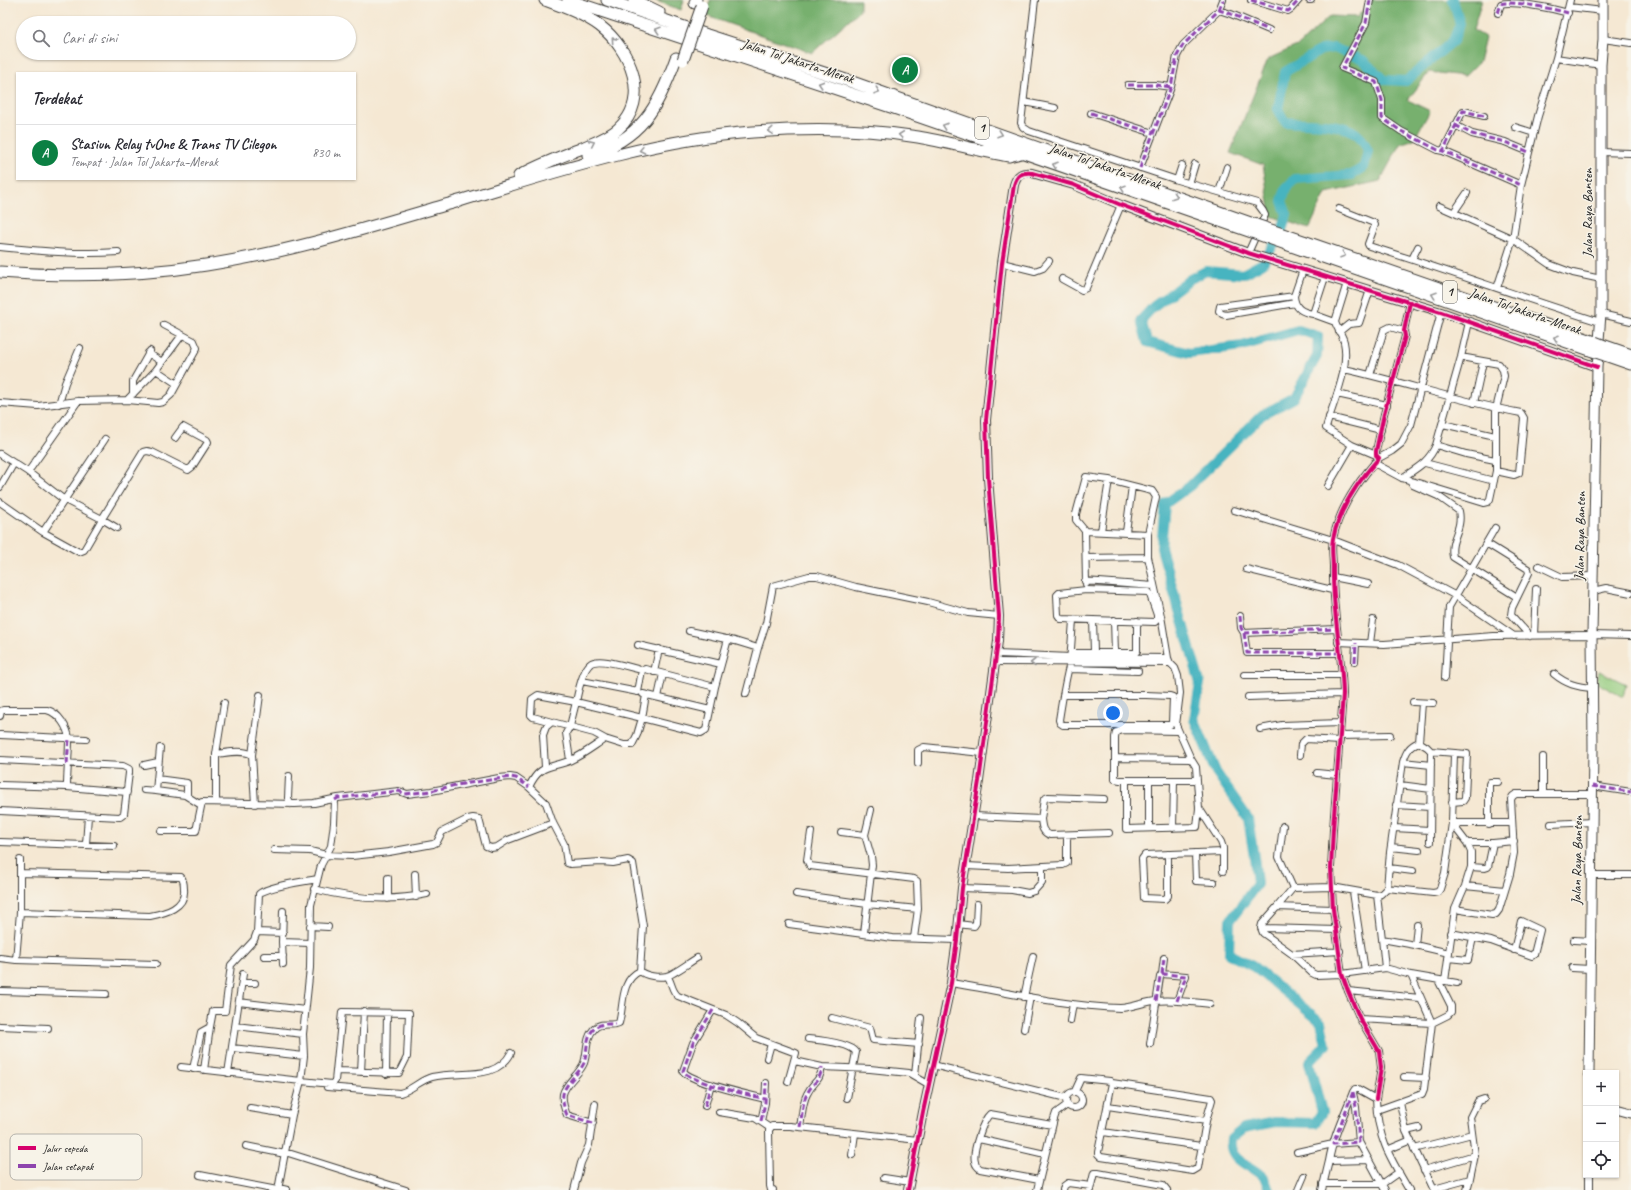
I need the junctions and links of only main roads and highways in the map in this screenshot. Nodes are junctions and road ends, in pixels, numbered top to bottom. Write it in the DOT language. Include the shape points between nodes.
graph roads {
  1 [pos="545,0"];
  2 [pos="568,0"];
  3 [pos="607,0"];
  4 [pos="634,0"];
  5 [pos="1603,0"];
  6 [pos="699,2"];
  7 [pos="707,35"];
  8 [pos="679,59"];
  9 [pos="1021,153"];
  10 [pos="608,156"];
  11 [pos="519,176"];
  12 [pos="1254,229"];
  13 [pos="0,265"];
  14 [pos="0,272"];
  15 [pos="1600,349"];
  16 [pos="1631,355"];
  17 [pos="1631,364"];
  18 [pos="1589,1070"];
  19 [pos="1619,1110"];
  20 [pos="1631,1112"];
  11 -- 1 [label="highway, one-way" via="530,169 597,142 618,129 629,116 635,99 636,87 630,65 610,35 580,15"];
  9 -- 2 [label="highway, Jalan Tol Jakarta–Merak / 1, one-way"];
  3 -- 7 [label="highway, Jalan Tol Jakarta–Merak / 1"];
  4 -- 7 [label="highway"];
  5 -- 18 [label="main road, Jalan Raya Banten" via="1600,152 1601,318 1597,367 1592,635 1594,875 1590,941"];
  6 -- 8 [label="highway, bridge"];
  7 -- 12 [label="highway, Jalan Tol Jakarta–Merak / 1, one-way" via="852,82"];
  8 -- 10 [label="highway" via="672,89 657,115 639,135"];
  8 -- 11 [label="highway" via="655,107 633,132 595,153"];
  9 -- 10 [label="highway, one-way" via="1009,156 919,137 877,132 810,129 701,138"];
  12 -- 9 [label="highway, Jalan Tol Jakarta–Merak / 1, one-way"];
  10 -- 14 [label="highway" via="364,229 248,258 198,267 121,274 74,276"];
  11 -- 13 [label="highway" via="417,209 226,257 168,266 118,269 64,270"];
  12 -- 15 [label="highway, Jalan Tol Jakarta–Merak / 1, bridge"];
  15 -- 16 [label="highway, Jalan Tol Jakarta–Merak / 1"];
  15 -- 17 [label="highway, Jalan Tol Jakarta–Merak / 1"];
  19 -- 20 [label="main road"];
}
